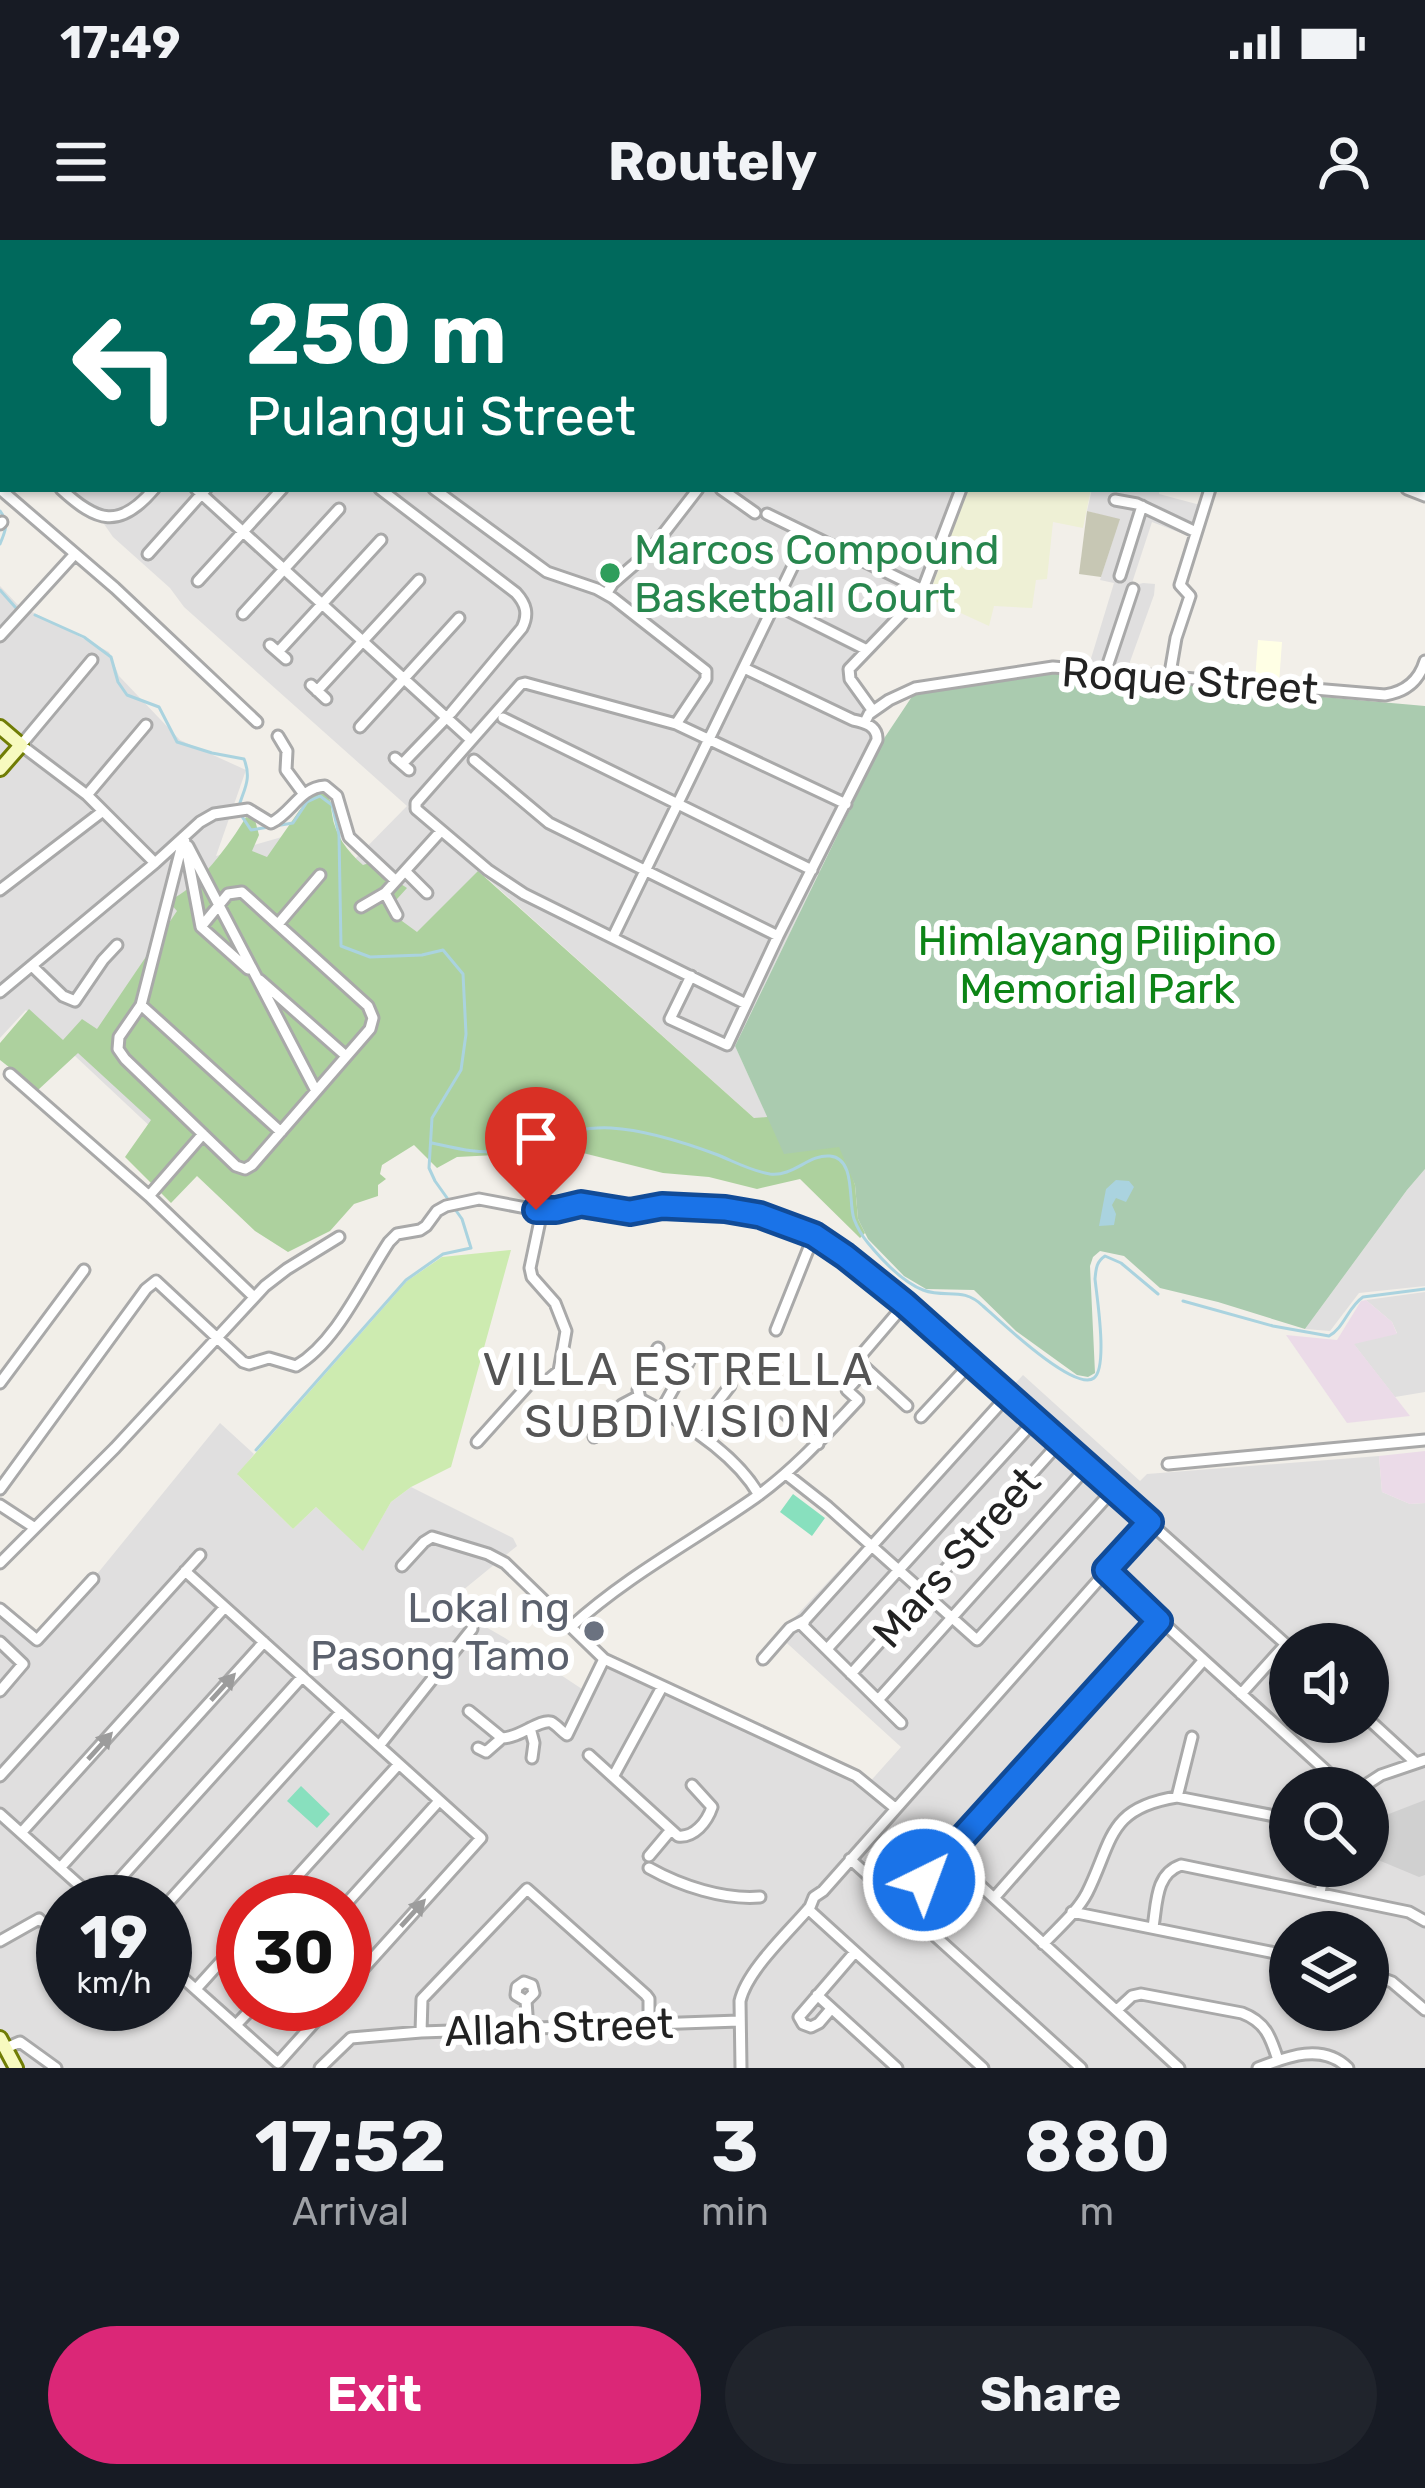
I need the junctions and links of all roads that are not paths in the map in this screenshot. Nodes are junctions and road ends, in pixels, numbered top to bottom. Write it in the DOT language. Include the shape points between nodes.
graph roads {
  1 [pos="3,492"];
  2 [pos="64,492"];
  3 [pos="151,492"];
  4 [pos="200,492"];
  5 [pos="202,492"];
  6 [pos="279,492"];
  7 [pos="384,492"];
  8 [pos="438,492"];
  9 [pos="696,492"];
  10 [pos="726,492"];
  11 [pos="961,492"];
  12 [pos="1209,492"];
  13 [pos="1115,500"];
  14 [pos="1142,506"];
  15 [pos="339,508"];
  16 [pos="242,532"];
  17 [pos="1196,532"];
  18 [pos="808,535"];
  19 [pos="381,540"];
  20 [pos="148,554"];
  21 [pos="74,555"];
  22 [pos="284,569"];
  23 [pos="1120,576"];
  24 [pos="419,580"];
  25 [pos="198,581"];
  26 [pos="1133,589"];
  27 [pos="923,590"];
  28 [pos="606,594"];
  29 [pos="322,604"];
  30 [pos="775,604"];
  31 [pos="243,614"];
  32 [pos="459,618"];
  33 [pos="0,636"];
  34 [pos="363,641"];
  35 [pos="867,650"];
  36 [pos="278,652"];
  37 [pos="92,660"];
  38 [pos="1425,661"];
  39 [pos="744,668"];
  40 [pos="1106,670"];
  41 [pos="404,679"];
  42 [pos="1169,679"];
  43 [pos="318,692"];
  44 [pos="873,711"];
  45 [pos="447,717"];
  46 [pos="503,718"];
  47 [pos="257,722"];
  48 [pos="865,722"];
  49 [pos="676,724"];
  50 [pos="146,725"];
  51 [pos="0,728"];
  52 [pos="360,728"];
  53 [pos="278,736"];
  54 [pos="710,738"];
  55 [pos="471,740"];
  56 [pos="21,745"];
  57 [pos="474,760"];
  58 [pos="402,764"];
  59 [pos="0,769"];
  60 [pos="303,793"];
  61 [pos="87,795"];
  62 [pos="678,804"];
  63 [pos="846,804"];
  64 [pos="103,812"];
  65 [pos="443,833"];
  66 [pos="184,837"];
  67 [pos="155,863"];
  68 [pos="645,870"];
  69 [pos="812,870"];
  70 [pos="405,871"];
  71 [pos="320,875"];
  72 [pos="396,880"];
  73 [pos="0,890"];
  74 [pos="385,893"];
  75 [pos="427,893"];
  76 [pos="361,907"];
  77 [pos="397,915"];
  78 [pos="279,923"];
  79 [pos="201,927"];
  80 [pos="778,936"];
  81 [pos="613,938"];
  82 [pos="117,945"];
  83 [pos="32,966"];
  84 [pos="691,976"];
  85 [pos="0,992"];
  86 [pos="746,1004"];
  87 [pos="141,1005"];
  88 [pos="346,1056"];
  89 [pos="10,1074"];
  90 [pos="316,1091"];
  91 [pos="281,1132"];
  92 [pos="203,1134"];
  93 [pos="149,1196"];
  94 [pos="542,1211"];
  95 [pos="814,1235"];
  96 [pos="339,1237"];
  97 [pos="84,1270"];
  98 [pos="254,1297"];
  99 [pos="905,1304"];
  100 [pos="776,1330"];
  101 [pos="218,1339"];
  102 [pos="658,1348"];
  103 [pos="689,1361"];
  104 [pos="972,1362"];
  105 [pos="866,1369"];
  106 [pos="0,1383"];
  107 [pos="730,1386"];
  108 [pos="1009,1394"];
  109 [pos="639,1396"];
  110 [pos="907,1406"];
  111 [pos="662,1409"];
  112 [pos="780,1409"];
  113 [pos="921,1417"];
  114 [pos="1036,1418"];
  115 [pos="695,1431"];
  116 [pos="594,1437"];
  117 [pos="1425,1440"];
  118 [pos="1060,1441"];
  119 [pos="477,1442"];
  120 [pos="818,1444"];
  121 [pos="1168,1464"];
  122 [pos="1088,1466"];
  123 [pos="786,1474"];
  124 [pos="0,1489"];
  125 [pos="1114,1489"];
  126 [pos="759,1495"];
  127 [pos="0,1505"];
  128 [pos="1150,1522"];
  129 [pos="35,1528"];
  130 [pos="872,1546"];
  131 [pos="200,1555"];
  132 [pos="0,1563"];
  133 [pos="402,1566"];
  134 [pos="898,1570"];
  135 [pos="1106,1570"];
  136 [pos="185,1571"];
  137 [pos="93,1580"];
  138 [pos="923,1593"];
  139 [pos="225,1607"];
  140 [pos="0,1609"];
  141 [pos="951,1618"];
  142 [pos="805,1620"];
  143 [pos="1159,1621"];
  144 [pos="572,1626"];
  145 [pos="472,1629"];
  146 [pos="1269,1629"];
  147 [pos="0,1642"];
  148 [pos="264,1642"];
  149 [pos="827,1649"];
  150 [pos="604,1659"];
  151 [pos="763,1659"];
  152 [pos="1203,1660"];
  153 [pos="1269,1665"];
  154 [pos="851,1674"];
  155 [pos="302,1677"];
  156 [pos="662,1687"];
  157 [pos="0,1691"];
  158 [pos="1240,1694"];
  159 [pos="878,1700"];
  160 [pos="469,1711"];
  161 [pos="341,1712"];
  162 [pos="901,1723"];
  163 [pos="530,1728"];
  164 [pos="1389,1736"];
  165 [pos="1192,1737"];
  166 [pos="502,1738"];
  167 [pos="380,1746"];
  168 [pos="478,1748"];
  169 [pos="590,1755"];
  170 [pos="532,1758"];
  171 [pos="1421,1762"];
  172 [pos="399,1764"];
  173 [pos="1322,1767"];
  174 [pos="1389,1773"];
  175 [pos="0,1776"];
  176 [pos="613,1777"];
  177 [pos="692,1785"];
  178 [pos="1177,1797"];
  179 [pos="439,1801"];
  180 [pos="895,1808"];
  181 [pos="0,1814"];
  182 [pos="1269,1814"];
  183 [pos="670,1831"];
  184 [pos="22,1833"];
  185 [pos="947,1855"];
  186 [pos="850,1859"];
  187 [pos="60,1868"];
  188 [pos="68,1875"];
  189 [pos="123,1875"];
  190 [pos="298,1875"];
  191 [pos="372,1875"];
  192 [pos="192,1876"];
  193 [pos="1322,1887"];
  194 [pos="1321,1893"];
  195 [pos="760,1897"];
  196 [pos="994,1898"];
  197 [pos="901,1906"];
  198 [pos="809,1908"];
  199 [pos="1072,1912"];
  200 [pos="36,1920"];
  201 [pos="1425,1921"];
  202 [pos="1153,1927"];
  203 [pos="0,1941"];
  204 [pos="1043,1944"];
  205 [pos="855,1952"];
  206 [pos="1269,1952"];
  207 [pos="372,1959"];
  208 [pos="216,1967"];
  209 [pos="1389,1981"];
  210 [pos="192,1986"];
  211 [pos="196,1989"];
  212 [pos="817,1995"];
  213 [pos="526,2001"];
  214 [pos="216,2008"];
  215 [pos="831,2009"];
  216 [pos="1117,2010"];
  217 [pos="1425,2010"];
  218 [pos="739,2021"];
  219 [pos="649,2023"];
  220 [pos="528,2028"];
  221 [pos="242,2031"];
  222 [pos="306,2031"];
  223 [pos="421,2032"];
  224 [pos="3,2043"];
  225 [pos="1278,2060"];
  226 [pos="16,2068"];
  227 [pos="56,2068"];
  228 [pos="320,2068"];
  229 [pos="741,2068"];
  230 [pos="897,2068"];
  231 [pos="983,2068"];
  232 [pos="1081,2068"];
  233 [pos="1179,2068"];
  234 [pos="1258,2068"];
  235 [pos="1348,2068"];
  1 -- 21 [label="street"];
  2 -- 3 [label="street" via="110,518"];
  4 -- 20 [label="street"];
  5 -- 16 [label="street"];
  6 -- 16 [label="street"];
  7 -- 45 [label="street" via="525,606 522,628"];
  8 -- 28 [label="street" via="547,572"];
  9 -- 28 [label="street"];
  10 -- 18 [label="street"];
  11 -- 27 [label="street"];
  12 -- 17 [label="street"];
  13 -- 14 [label="street"];
  14 -- 17 [label="street"];
  14 -- 23 [label="street"];
  15 -- 22 [label="street"];
  16 -- 22 [label="street"];
  16 -- 25 [label="street"];
  17 -- 42 [label="street" via="1180,585 1190,596"];
  18 -- 27 [label="street"];
  18 -- 30 [label="street"];
  19 -- 29 [label="street"];
  21 -- 33 [label="street"];
  21 -- 47 [label="street"];
  22 -- 29 [label="street"];
  22 -- 31 [label="street"];
  24 -- 34 [label="street"];
  26 -- 40 [label="street"];
  27 -- 35 [label="street"];
  28 -- 49 [label="street" via="707,674"];
  29 -- 34 [label="street"];
  29 -- 36 [label="street"];
  30 -- 35 [label="street"];
  30 -- 39 [label="street"];
  32 -- 41 [label="street"];
  34 -- 41 [label="street"];
  34 -- 43 [label="street"];
  35 -- 44 [label="street" via="849,676"];
  37 -- 56 [label="street"];
  38 -- 42 [label="street, Roque Street" via="1406,688 1385,695"];
  39 -- 48 [label="street"];
  39 -- 54 [label="street"];
  40 -- 42 [label="street, Roque Street"];
  40 -- 44 [label="street, Roque Street" via="1038,668 915,688"];
  41 -- 45 [label="street"];
  41 -- 52 [label="street"];
  44 -- 48 [label="street"];
  45 -- 55 [label="street"];
  45 -- 58 [label="street"];
  46 -- 62 [label="street"];
  48 -- 63 [label="street" via="877,740"];
  49 -- 54 [label="street"];
  49 -- 55 [label="street" via="525,683"];
  50 -- 61 [label="street"];
  51 -- 56 [label="street"];
  53 -- 60 [label="street" via="286,770"];
  54 -- 62 [label="street"];
  54 -- 63 [label="street"];
  55 -- 65 [label="street" via="416,803"];
  56 -- 59 [label="street"];
  56 -- 61 [label="street"];
  57 -- 68 [label="street" via="542,818"];
  60 -- 66 [label="street" via="278,821 237,810 214,814"];
  60 -- 72 [label="street" via="333,790 349,837"];
  61 -- 64 [label="street"];
  62 -- 68 [label="street"];
  62 -- 69 [label="street"];
  63 -- 69 [label="street"];
  64 -- 67 [label="street"];
  64 -- 73 [label="street"];
  65 -- 70 [label="street"];
  65 -- 81 [label="street" via="504,882"];
  66 -- 67 [label="street"];
  66 -- 79 [label="street"];
  66 -- 87 [label="street"];
  66 -- 90 [label="street"];
  67 -- 83 [label="street"];
  68 -- 80 [label="street"];
  68 -- 81 [label="street"];
  69 -- 80 [label="street"];
  70 -- 72 [label="street"];
  70 -- 75 [label="street"];
  71 -- 78 [label="street"];
  72 -- 74 [label="street"];
  74 -- 76 [label="street"];
  74 -- 77 [label="street"];
  78 -- 79 [label="street" via="235,892"];
  78 -- 88 [label="street" via="372,1012 373,1024"];
  79 -- 88 [label="street"];
  80 -- 86 [label="street"];
  81 -- 84 [label="street"];
  82 -- 83 [label="street" via="75,1001"];
  83 -- 85 [label="street"];
  84 -- 86 [label="street"];
  84 -- 86 [label="street" via="670,1019 727,1045"];
  87 -- 91 [label="street"];
  87 -- 92 [label="street" via="119,1037 121,1054"];
  88 -- 90 [label="street"];
  89 -- 93 [label="street"];
  90 -- 91 [label="street"];
  91 -- 92 [label="street" via="244,1169"];
  92 -- 93 [label="street"];
  93 -- 98 [label="street"];
  94 -- 95 [label="street" via="581,1204 630,1212 725,1209"];
  94 -- 101 [label="street" via="479,1199 446,1206 420,1230 404,1231 302,1363 249,1364"];
  94 -- 119 [label="street" via="530,1268 566,1327 559,1370 531,1382"];
  95 -- 99 [label="street"];
  95 -- 100 [label="street"];
  96 -- 98 [label="street"];
  97 -- 106 [label="street"];
  98 -- 101 [label="street"];
  99 -- 104 [label="street"];
  99 -- 105 [label="street" via="856,1360"];
  101 -- 124 [label="street" via="156,1281"];
  101 -- 129 [label="street"];
  102 -- 109 [label="street"];
  103 -- 111 [label="street"];
  104 -- 108 [label="street"];
  104 -- 113 [label="street"];
  105 -- 110 [label="street"];
  105 -- 120 [label="street" via="848,1390 858,1400"];
  107 -- 115 [label="street"];
  108 -- 114 [label="street"];
  108 -- 130 [label="street"];
  109 -- 111 [label="street"];
  109 -- 116 [label="street"];
  111 -- 115 [label="street"];
  112 -- 120 [label="street"];
  114 -- 118 [label="street"];
  114 -- 134 [label="street"];
  115 -- 126 [label="street"];
  117 -- 121 [label="street"];
  118 -- 122 [label="street"];
  118 -- 138 [label="street, Mars Street"];
  120 -- 123 [label="street"];
  122 -- 125 [label="street"];
  122 -- 141 [label="street"];
  123 -- 126 [label="street"];
  123 -- 130 [label="street"];
  125 -- 128 [label="street"];
  125 -- 141 [label="street" via="977,1640"];
  126 -- 144 [label="street"];
  127 -- 129 [label="street"];
  128 -- 135 [label="street"];
  128 -- 146 [label="street"];
  129 -- 132 [label="street"];
  130 -- 134 [label="street"];
  130 -- 142 [label="street"];
  131 -- 136 [label="street"];
  133 -- 144 [label="street" via="432,1537 488,1554"];
  134 -- 138 [label="street"];
  134 -- 149 [label="street"];
  135 -- 143 [label="street"];
  135 -- 180 [label="street"];
  136 -- 139 [label="street"];
  136 -- 175 [label="street"];
  137 -- 140 [label="street" via="37,1640"];
  138 -- 141 [label="street"];
  138 -- 154 [label="street, Mars Street"];
  139 -- 148 [label="street"];
  184 -- 139 [label="street, one-way"];
  141 -- 159 [label="street"];
  142 -- 149 [label="street"];
  142 -- 151 [label="street"];
  143 -- 152 [label="street"];
  143 -- 185 [label="street"];
  144 -- 150 [label="street"];
  145 -- 167 [label="street"];
  147 -- 157 [label="street" via="23,1664"];
  148 -- 155 [label="street"];
  187 -- 148 [label="street, one-way"];
  149 -- 154 [label="street"];
  150 -- 156 [label="street"];
  150 -- 163 [label="street" via="567,1735 551,1722"];
  152 -- 158 [label="street"];
  152 -- 196 [label="street"];
  153 -- 158 [label="street"];
  154 -- 159 [label="street"];
  155 -- 161 [label="street"];
  155 -- 189 [label="street"];
  156 -- 176 [label="street"];
  156 -- 180 [label="street" via="856,1776"];
  158 -- 173 [label="street"];
  159 -- 162 [label="street"];
  160 -- 166 [label="street"];
  161 -- 167 [label="street"];
  161 -- 192 [label="street"];
  163 -- 166 [label="street"];
  163 -- 170 [label="street"];
  164 -- 171 [label="street"];
  165 -- 178 [label="street"];
  166 -- 168 [label="street"];
  167 -- 172 [label="street"];
  169 -- 176 [label="street"];
  171 -- 174 [label="street"];
  172 -- 179 [label="street"];
  172 -- 190 [label="street"];
  176 -- 183 [label="street"];
  177 -- 183 [label="street" via="712,1807 709,1816 686,1837"];
  178 -- 182 [label="street"];
  178 -- 199 [label="street" via="1142,1807 1117,1826"];
  179 -- 191 [label="street"];
  207 -- 179 [label="street, one-way" via="481,1838"];
  180 -- 186 [label="street"];
  181 -- 184 [label="street"];
  183 -- 195 [label="street" via="649,1862 686,1885"];
  184 -- 187 [label="street"];
  185 -- 196 [label="street"];
  185 -- 197 [label="street"];
  186 -- 197 [label="street"];
  186 -- 198 [label="street"];
  187 -- 188 [label="street"];
  193 -- 194 [label="street"];
  194 -- 201 [label="street"];
  194 -- 202 [label="street" via="1180,1865 1161,1880"];
  196 -- 204 [label="street"];
  197 -- 232 [label="street"];
  198 -- 205 [label="street"];
  198 -- 218 [label="street" via="746,1983"];
  199 -- 202 [label="street"];
  199 -- 204 [label="street"];
  200 -- 203 [label="street"];
  202 -- 206 [label="street"];
  204 -- 216 [label="street"];
  205 -- 212 [label="street"];
  205 -- 231 [label="street"];
  208 -- 211 [label="street"];
  209 -- 217 [label="street"];
  210 -- 211 [label="street"];
  211 -- 214 [label="street"];
  212 -- 215 [label="street"];
  212 -- 215 [label="street" via="800,2012 803,2024 815,2026"];
  213 -- 220 [label="street"];
  215 -- 230 [label="street"];
  216 -- 225 [label="street" via="1141,1994 1242,2013 1264,2027"];
  216 -- 233 [label="street"];
  218 -- 219 [label="street, Allah Street"];
  218 -- 229 [label="street"];
  219 -- 220 [label="street, Allah Street"];
  219 -- 223 [label="street" via="649,1999 527,1889 422,1999"];
  220 -- 223 [label="street, Allah Street"];
  221 -- 222 [label="street" via="278,2062"];
  223 -- 228 [label="street, Allah Street" via="351,2038"];
  224 -- 226 [label="street"];
  224 -- 227 [label="street" via="20,2042"];
  225 -- 234 [label="street"];
  225 -- 235 [label="street" via="1317,2053"];
}
